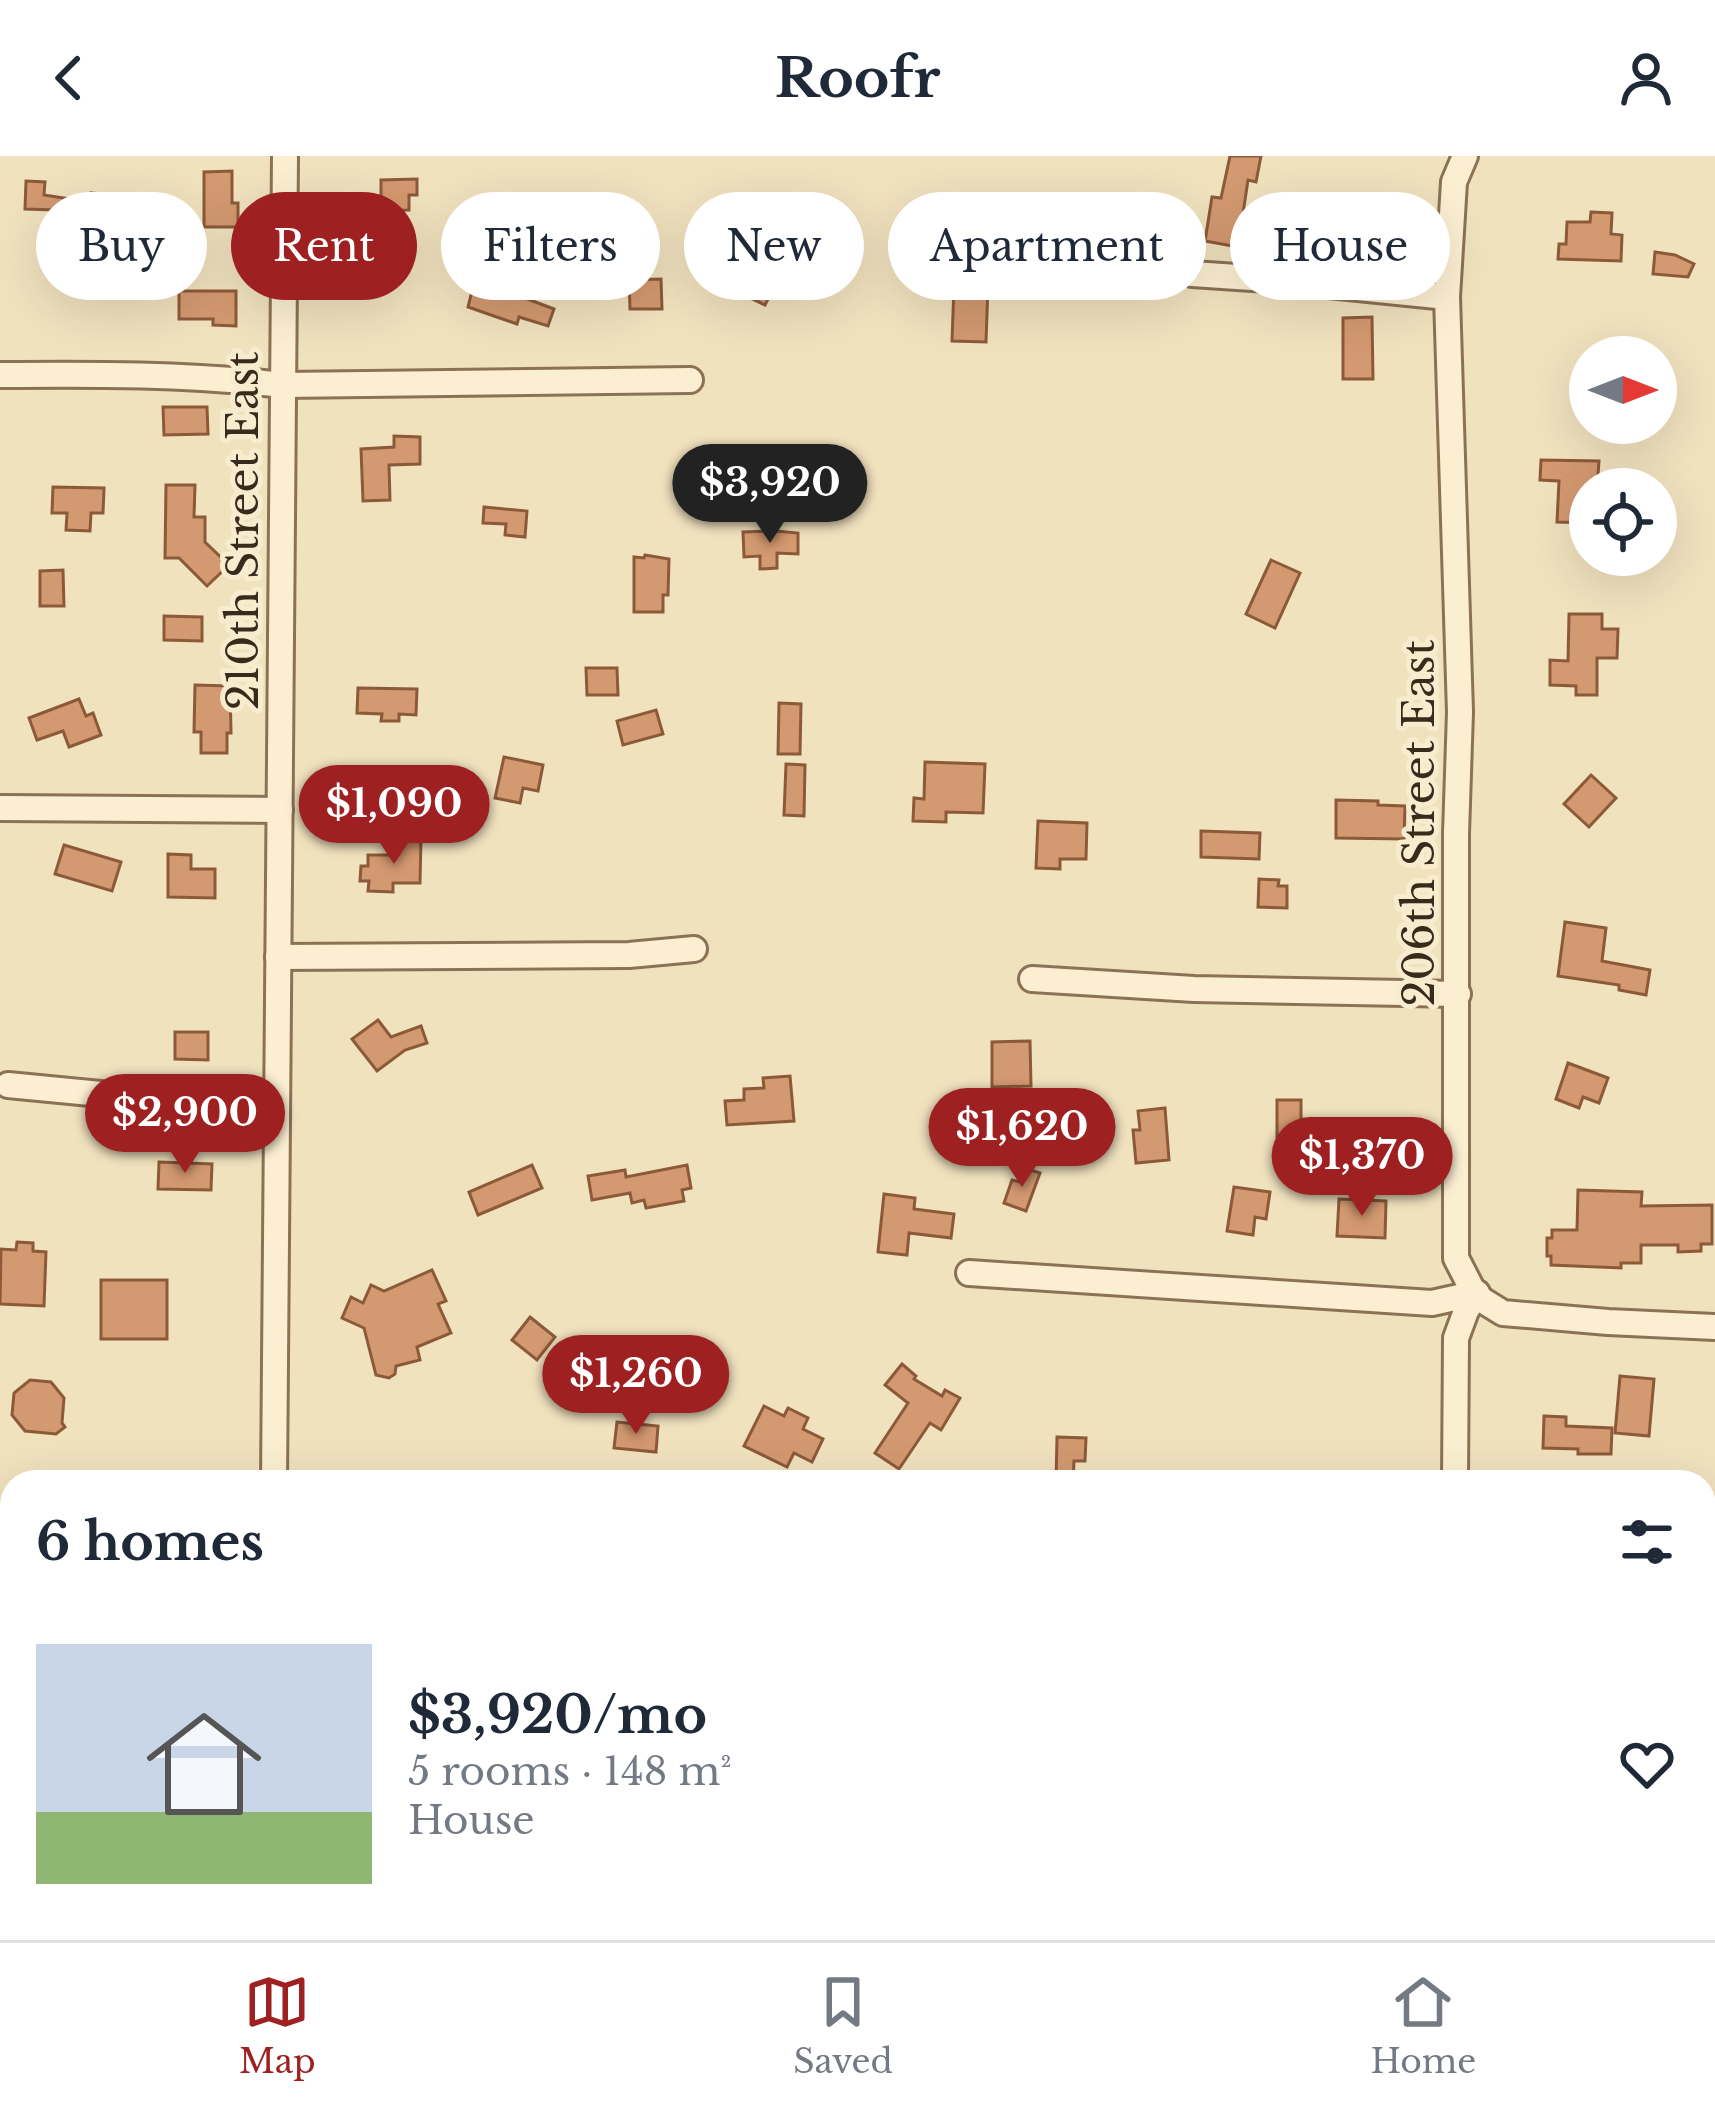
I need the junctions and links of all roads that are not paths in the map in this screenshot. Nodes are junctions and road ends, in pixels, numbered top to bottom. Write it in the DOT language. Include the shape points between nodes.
graph roads {
  1 [pos="285,156"];
  2 [pos="1465,156"];
  3 [pos="1450,248"];
  4 [pos="1447,300"];
  5 [pos="0,375"];
  6 [pos="690,380"];
  7 [pos="283,385"];
  8 [pos="0,808"];
  9 [pos="280,810"];
  10 [pos="694,949"];
  11 [pos="278,957"];
  12 [pos="1032,979"];
  13 [pos="1458,994"];
  14 [pos="8,1085"];
  15 [pos="276,1111"];
  16 [pos="969,1273"];
  17 [pos="1477,1293"];
  18 [pos="1715,1327"];
  19 [pos="274,1470"];
  20 [pos="1455,1470"];
  1 -- 7 [label="street, 210th Street East"];
  2 -- 3 [label="street, 206th Street East" via="1454,182"];
  4 -- 13 [label="street, 206th Street East" via="1460,712"];
  5 -- 7 [label="street"];
  6 -- 7 [label="street"];
  7 -- 9 [label="street, 210th Street East"];
  8 -- 9 [label="street"];
  9 -- 11 [label="street, 210th Street East"];
  10 -- 11 [label="street"];
  11 -- 15 [label="street, 210th Street East"];
  12 -- 13 [label="street"];
  13 -- 17 [label="street, 206th Street East" via="1456,1258"];
  14 -- 15 [label="street"];
  15 -- 19 [label="street, 210th Street East"];
  16 -- 17 [label="street" via="1432,1303"];
  17 -- 18 [label="street" via="1503,1312"];
  17 -- 20 [label="street" via="1456,1339"];
}
